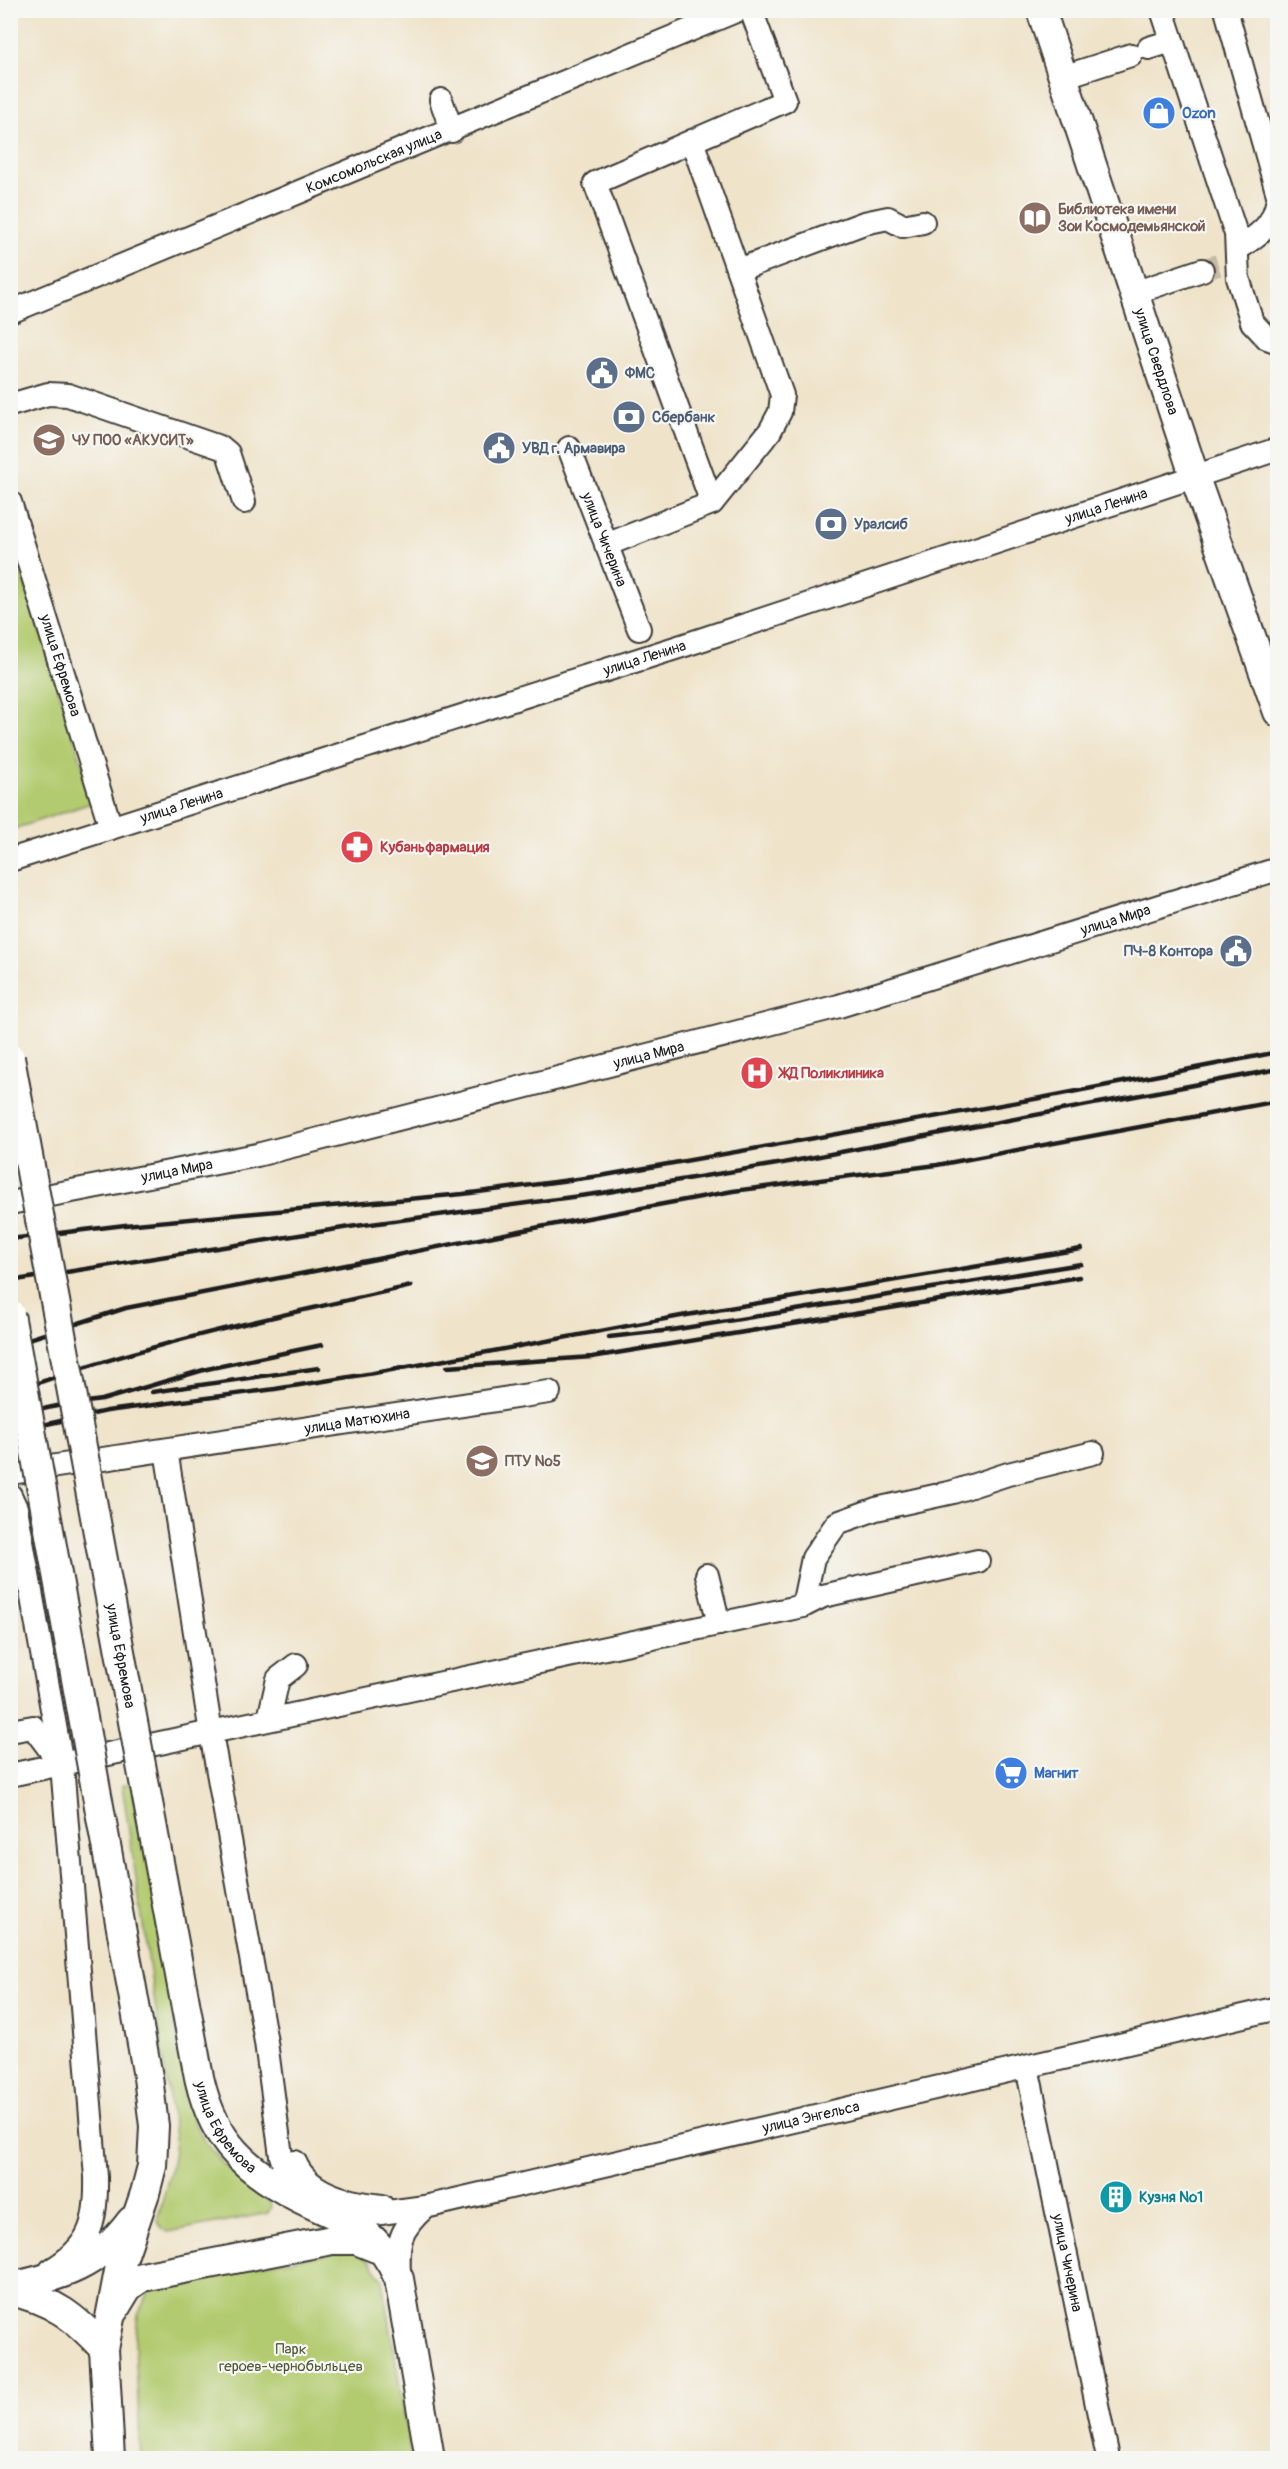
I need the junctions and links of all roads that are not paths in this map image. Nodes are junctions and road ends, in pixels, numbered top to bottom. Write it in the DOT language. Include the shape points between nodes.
graph roads {
  1 [pos="738,10"];
  2 [pos="751,10"];
  3 [pos="1041,10"];
  4 [pos="1162,10"];
  5 [pos="1226,10"];
  6 [pos="1172,41"];
  7 [pos="1063,77"];
  8 [pos="441,100"];
  9 [pos="452,131"];
  10 [pos="692,141"];
  11 [pos="1278,197"];
  12 [pos="922,222"];
  13 [pos="1224,260"];
  14 [pos="738,270"];
  15 [pos="1134,293"];
  16 [pos="10,312"];
  17 [pos="1278,342"];
  18 [pos="10,405"];
  19 [pos="569,448"];
  20 [pos="1278,449"];
  21 [pos="1195,478"];
  22 [pos="10,502"];
  23 [pos="244,502"];
  24 [pos="711,503"];
  25 [pos="606,545"];
  26 [pos="639,629"];
  27 [pos="1278,712"];
  28 [pos="111,828"];
  29 [pos="10,860"];
  30 [pos="1278,869"];
  31 [pos="10,1058"];
  32 [pos="10,1203"];
  33 [pos="10,1314"];
  34 [pos="549,1392"];
  35 [pos="166,1450"];
  36 [pos="1093,1453"];
  37 [pos="10,1473"];
  38 [pos="10,1495"];
  39 [pos="978,1561"];
  40 [pos="707,1575"];
  41 [pos="803,1606"];
  42 [pos="719,1624"];
  43 [pos="296,1665"];
  44 [pos="269,1719"];
  45 [pos="10,1731"];
  46 [pos="211,1733"];
  47 [pos="62,1765"];
  48 [pos="10,1775"];
  49 [pos="1278,2008"];
  50 [pos="1027,2067"];
  51 [pos="271,2079"];
  52 [pos="312,2204"];
  53 [pos="426,2207"];
  54 [pos="139,2210"];
  55 [pos="344,2218"];
  56 [pos="386,2254"];
  57 [pos="399,2279"];
  58 [pos="10,2288"];
  59 [pos="105,2345"];
  60 [pos="110,2458"];
  61 [pos="430,2458"];
  62 [pos="1108,2458"];
  1 -- 9 [label="street, Комсомольская улица"];
  2 -- 10 [label="street" via="785,101"];
  3 -- 7 [label="main road, улица Свердлова"];
  4 -- 6 [label="street"];
  5 -- 11 [label="street"];
  6 -- 7 [label="street"];
  6 -- 13 [label="street" via="1236,234"];
  7 -- 15 [label="main road, улица Свердлова"];
  8 -- 9 [label="street"];
  9 -- 16 [label="street, Комсомольская улица"];
  10 -- 14 [label="street"];
  10 -- 24 [label="street" via="595,183"];
  11 -- 13 [label="street" via="1266,229"];
  12 -- 14 [label="street" via="903,226 888,218 864,223"];
  13 -- 15 [label="street"];
  13 -- 17 [label="street" via="1240,287 1252,322 1267,338"];
  14 -- 24 [label="street" via="782,395 780,412 770,431"];
  15 -- 21 [label="main road, улица Свердлова"];
  18 -- 23 [label="street" via="48,394 68,395 222,448 228,453"];
  19 -- 25 [label="street, улица Чичерина"];
  20 -- 21 [label="street, улица Ленина"];
  21 -- 27 [label="main road, улица Свердлова"];
  21 -- 28 [label="street, улица Ленина"];
  22 -- 28 [label="street, улица Ефремова"];
  24 -- 25 [label="street"];
  25 -- 26 [label="street, улица Чичерина"];
  28 -- 29 [label="street, улица Ленина"];
  30 -- 32 [label="street, улица Мира" via="839,1006 257,1155"];
  31 -- 52 [label="main road, улица Ефремова, bridge" via="202,2094 212,2121 236,2154 267,2180"];
  33 -- 54 [label="main road, bridge" via="148,2077 154,2143 150,2175"];
  34 -- 35 [label="street, улица Матюхина"];
  35 -- 37 [label="street, улица Матюхина"];
  35 -- 46 [label="street, улица Ефремова"];
  36 -- 41 [label="street" via="876,1509 837,1523 813,1558"];
  38 -- 47 [label="street" via="16,1508"];
  39 -- 41 [label="street" via="823,1596"];
  40 -- 42 [label="street"];
  41 -- 42 [label="street"];
  42 -- 44 [label="street"];
  43 -- 44 [label="street" via="278,1679"];
  44 -- 46 [label="street"];
  45 -- 47 [label="street" via="33,1727"];
  46 -- 47 [label="street"];
  46 -- 51 [label="street, улица Ефремова"];
  47 -- 48 [label="street"];
  47 -- 58 [label="street" via="96,2207 89,2230 72,2255 47,2272"];
  49 -- 50 [label="street, улица Энгельса"];
  50 -- 53 [label="street, улица Энгельса"];
  50 -- 62 [label="street, улица Чичерина"];
  51 -- 52 [label="street, улица Ефремова" via="283,2165 297,2189"];
  51 -- 53 [label="street" via="291,2153 297,2168 309,2181 350,2201"];
  52 -- 55 [label="main road, улица Ефремова"];
  53 -- 55 [label="street, улица Энгельса"];
  53 -- 57 [label="street" via="406,2226 401,2237"];
  54 -- 58 [label="main road" via="111,2245 85,2265"];
  54 -- 59 [label="main road" via="120,2266"];
  55 -- 56 [label="main road, улица Ефремова" via="371,2236"];
  56 -- 57 [label="main road, улица Ефремова"];
  56 -- 59 [label="main road" via="356,2240 332,2240 142,2277 128,2287 116,2304"];
  57 -- 61 [label="main road, улица Ефремова"];
  58 -- 59 [label="main road" via="66,2312"];
  59 -- 60 [label="main road"];
}
